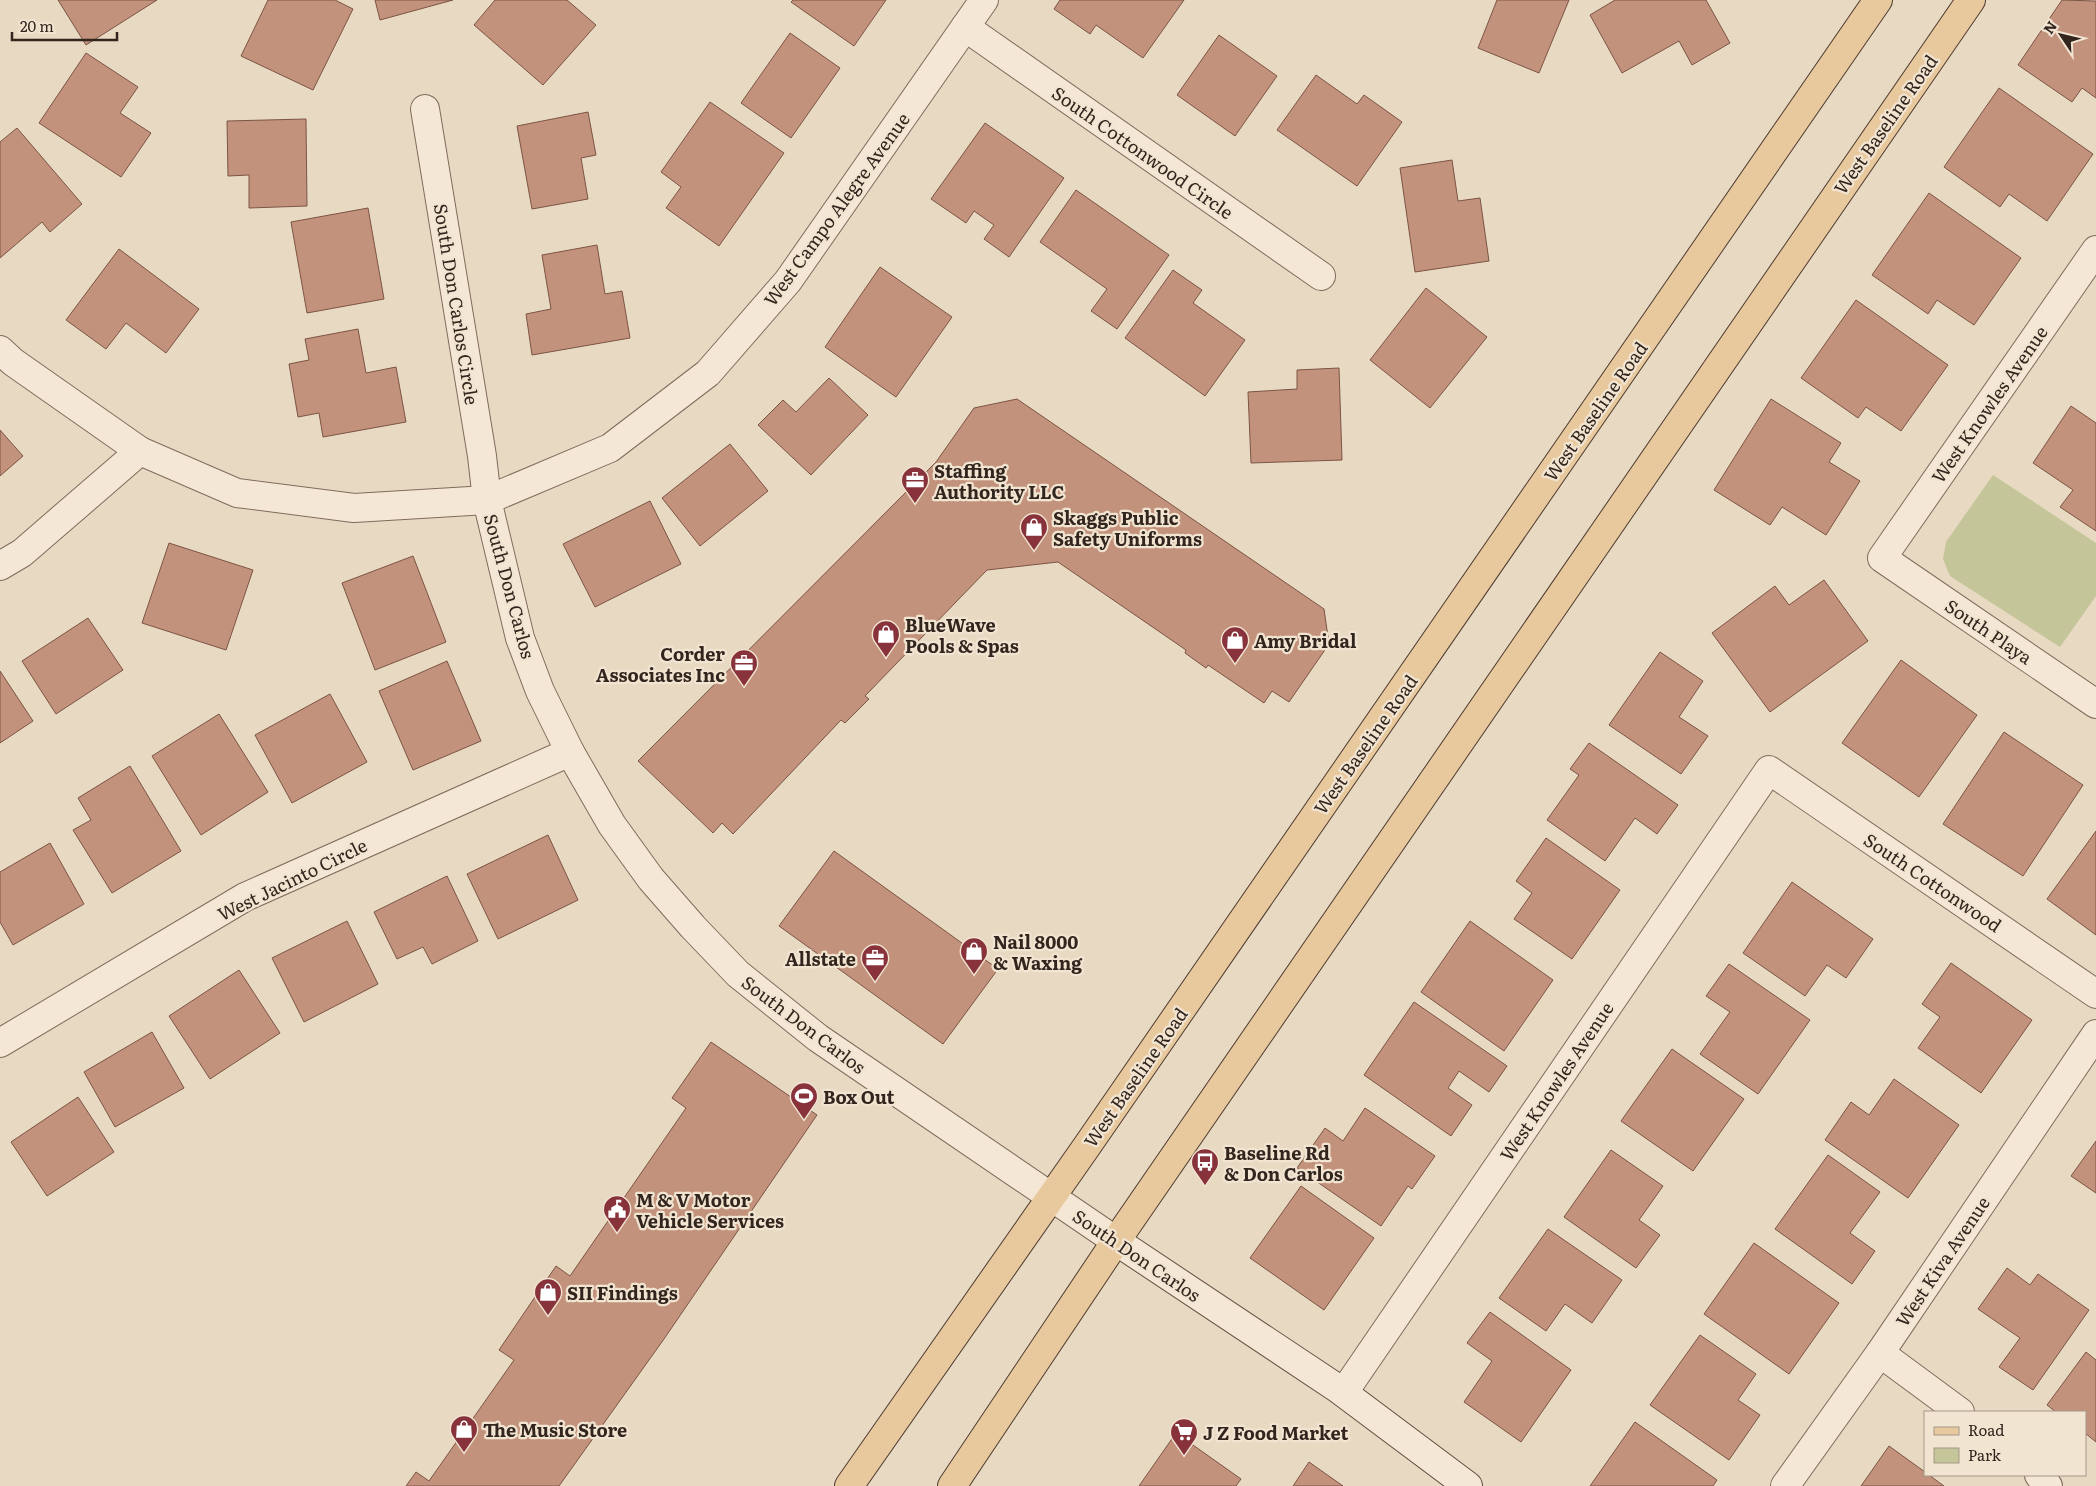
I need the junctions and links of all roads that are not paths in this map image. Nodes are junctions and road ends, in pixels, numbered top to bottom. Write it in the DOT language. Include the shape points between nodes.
graph roads {
  1 [pos="984,0"];
  2 [pos="1878,0"];
  3 [pos="1970,0"];
  4 [pos="965,27"];
  5 [pos="425,109"];
  6 [pos="2096,250"];
  7 [pos="1321,276"];
  8 [pos="0,350"];
  9 [pos="140,451"];
  10 [pos="487,500"];
  11 [pos="1882,558"];
  12 [pos="0,566"];
  13 [pos="2096,704"];
  14 [pos="570,752"];
  15 [pos="1769,770"];
  16 [pos="2096,994"];
  17 [pos="2096,1034"];
  18 [pos="0,1043"];
  19 [pos="1051,1197"];
  20 [pos="1116,1240"];
  21 [pos="1880,1354"];
  22 [pos="1344,1392"];
  23 [pos="1959,1411"];
  24 [pos="2039,1476"];
  25 [pos="849,1486"];
  26 [pos="952,1486"];
  27 [pos="1468,1486"];
  28 [pos="1785,1486"];
  29 [pos="2048,1486"];
  1 -- 4 [label="street, West Campo Alegre Avenue"];
  2 -- 19 [label="main road, West Baseline Road"];
  3 -- 20 [label="main road, West Baseline Road"];
  4 -- 7 [label="street, South Cottonwood Circle"];
  4 -- 10 [label="street, West Campo Alegre Avenue" via="788,281 708,373 610,448"];
  5 -- 10 [label="street, South Don Carlos Circle"];
  6 -- 11 [label="street, West Knowles Avenue"];
  8 -- 9 [label="street, West Campo Alegre Avenue"];
  9 -- 10 [label="street, West Campo Alegre Avenue" via="237,493 354,508"];
  9 -- 12 [label="street" via="22,553"];
  10 -- 14 [label="street, South Don Carlos" via="520,638 551,716"];
  11 -- 13 [label="street, South Playa"];
  14 -- 18 [label="street, West Jacinto Circle" via="245,897"];
  14 -- 19 [label="street, South Don Carlos" via="612,825 652,879 738,974 818,1038"];
  15 -- 16 [label="street, South Cottonwood"];
  15 -- 22 [label="street, West Knowles Avenue"];
  17 -- 21 [label="street, West Kiva Avenue"];
  19 -- 20 [label="street, South Don Carlos"];
  19 -- 25 [label="main road, West Baseline Road"];
  20 -- 22 [label="street, South Don Carlos"];
  20 -- 26 [label="main road, West Baseline Road"];
  21 -- 23 [label="street"];
  21 -- 28 [label="street, West Kiva Avenue"];
  22 -- 27 [label="street, South Don Carlos"];
  24 -- 29 [label="street"];
}
